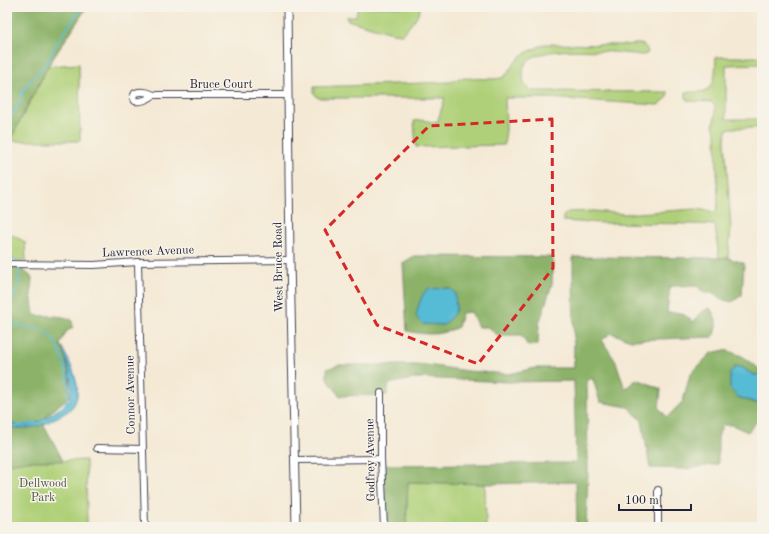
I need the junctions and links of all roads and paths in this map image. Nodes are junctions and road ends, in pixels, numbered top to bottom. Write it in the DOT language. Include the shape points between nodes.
graph roads {
  1 [pos="287,7"];
  2 [pos="154,95"];
  3 [pos="288,95"];
  4 [pos="290,260"];
  5 [pos="138,262"];
  6 [pos="7,264"];
  7 [pos="381,393"];
  8 [pos="97,448"];
  9 [pos="143,449"];
  10 [pos="381,459"];
  11 [pos="295,460"];
  12 [pos="658,490"];
  13 [pos="145,527"];
  14 [pos="296,527"];
  15 [pos="384,527"];
  16 [pos="658,527"];
  1 -- 3 [label="street, West Bruce Road"];
  2 -- 3 [label="street, Bruce Court"];
  3 -- 4 [label="street, West Bruce Road"];
  4 -- 5 [label="street, Lawrence Avenue"];
  4 -- 11 [label="street, West Bruce Road"];
  5 -- 6 [label="street, Lawrence Avenue" via="94,265"];
  5 -- 9 [label="street, Connor Avenue"];
  7 -- 10 [label="street, Godfrey Avenue"];
  8 -- 9 [label="street"];
  9 -- 13 [label="street, Connor Avenue"];
  10 -- 11 [label="street"];
  10 -- 15 [label="street, Godfrey Avenue"];
  11 -- 14 [label="street, West Bruce Road"];
  12 -- 16 [label="street"];
}
